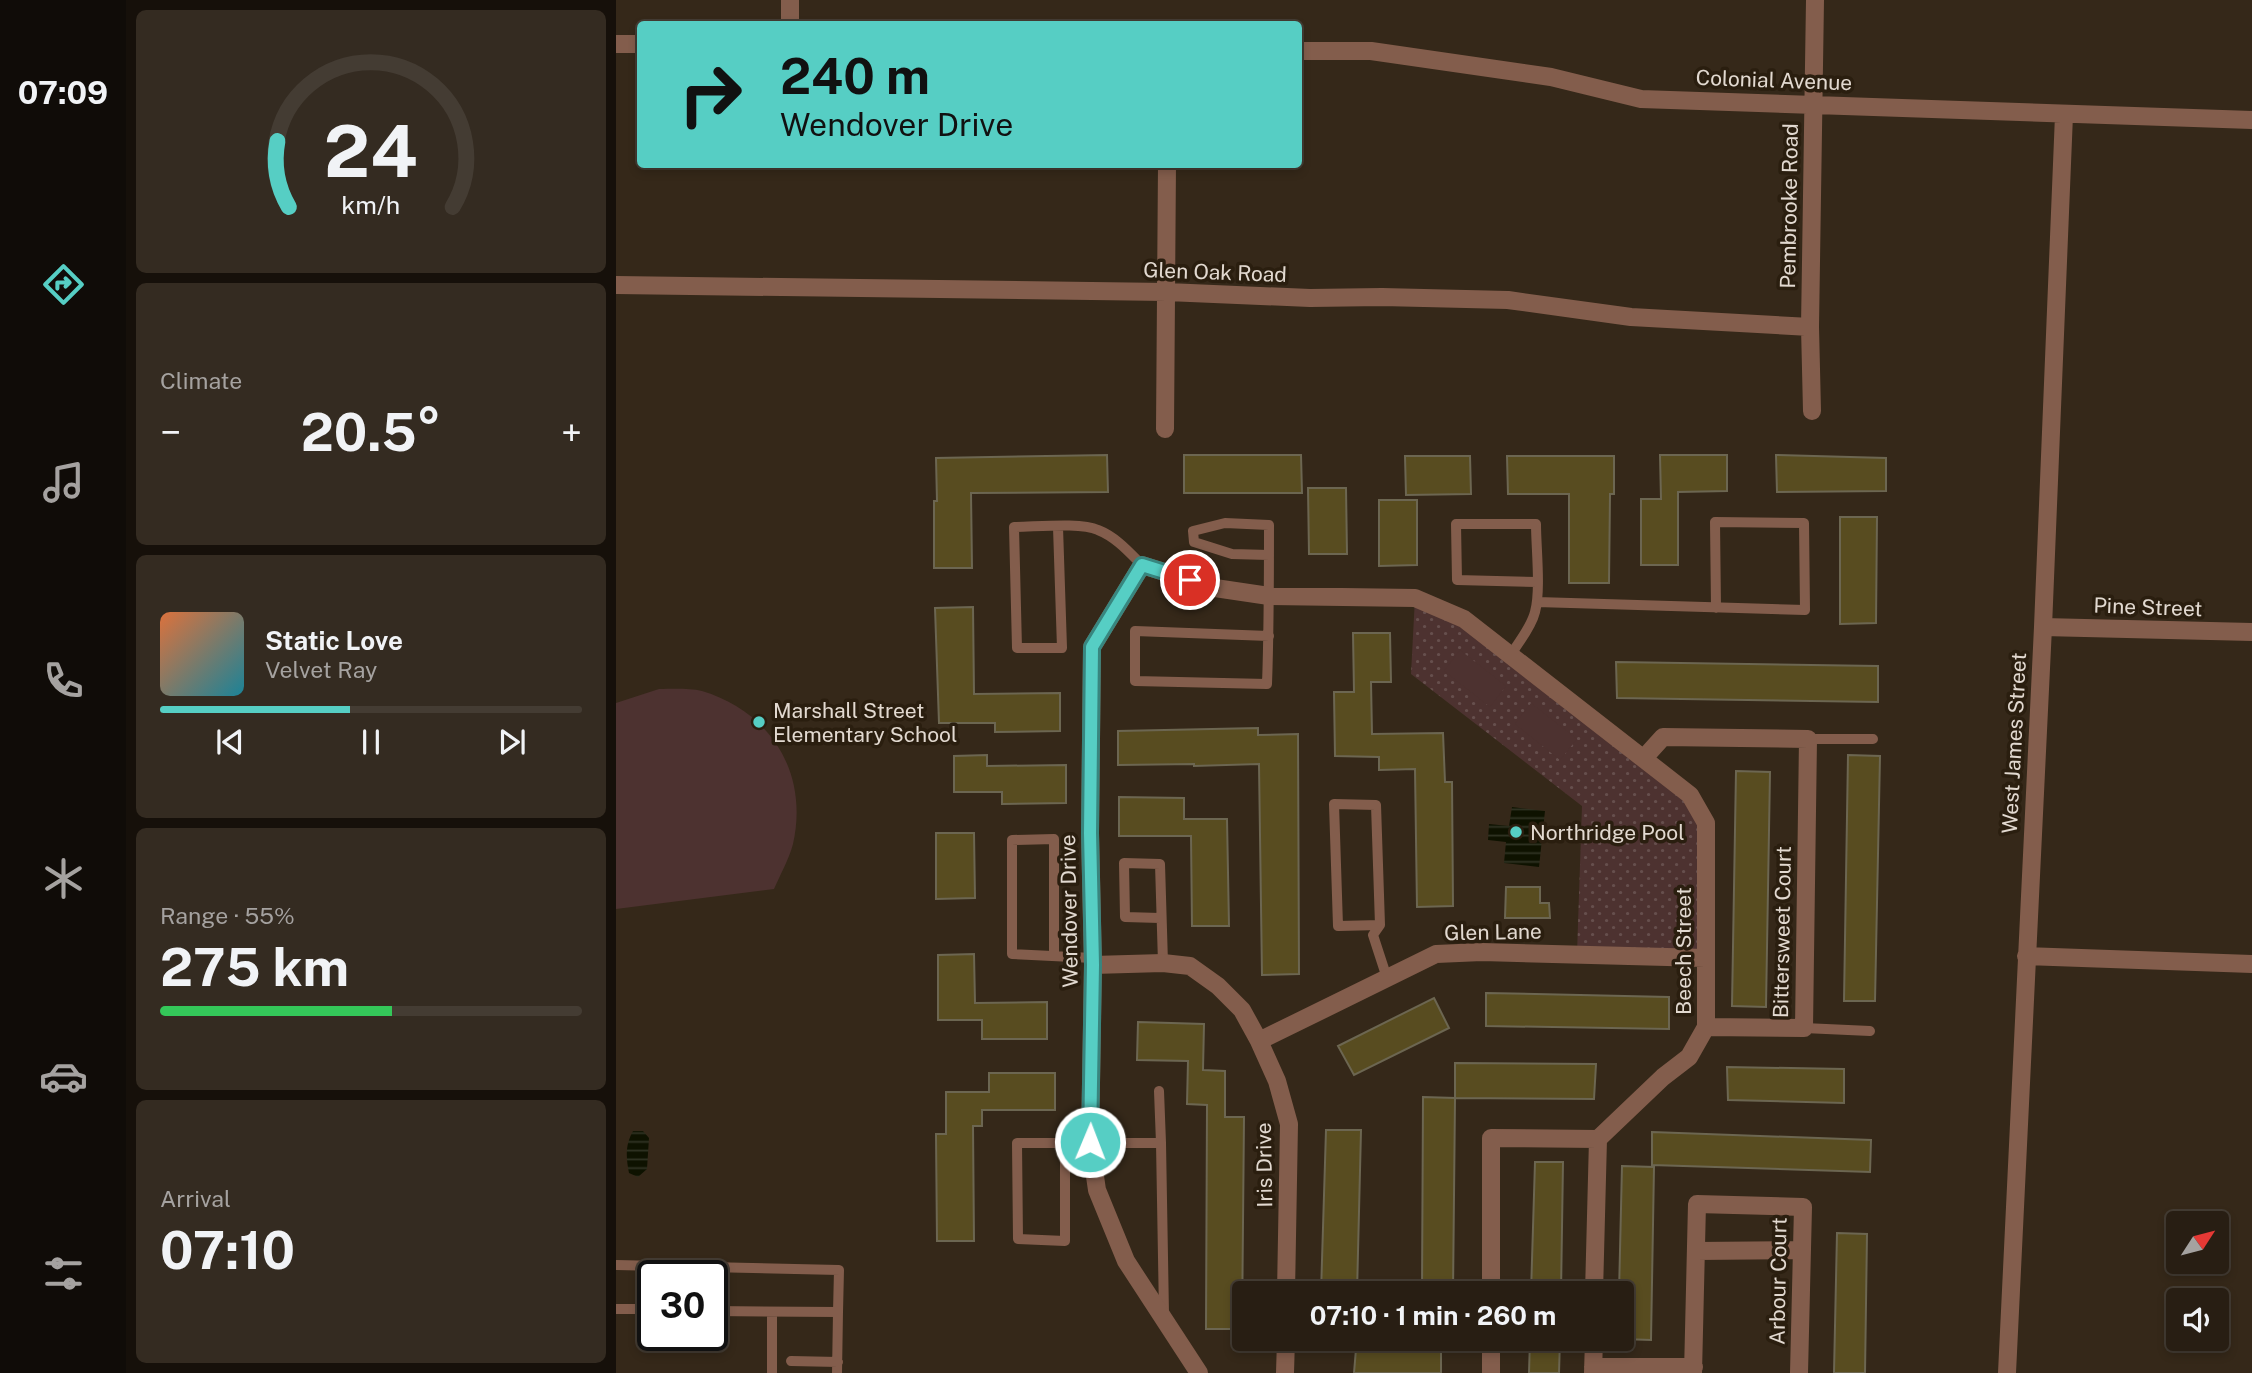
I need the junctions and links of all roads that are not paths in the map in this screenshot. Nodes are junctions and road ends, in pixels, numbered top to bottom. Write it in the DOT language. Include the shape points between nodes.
graph roads {
  1 [pos="790,0"];
  2 [pos="1815,0"];
  3 [pos="790,21"];
  4 [pos="616,44"];
  5 [pos="637,44"];
  6 [pos="1302,51"];
  7 [pos="1813,104"];
  8 [pos="2064,115"];
  9 [pos="2252,120"];
  10 [pos="1167,168"];
  11 [pos="616,285"];
  12 [pos="1167,292"];
  13 [pos="1810,327"];
  14 [pos="1812,411"];
  15 [pos="1165,429"];
  16 [pos="1058,527"];
  17 [pos="1269,555"];
  18 [pos="1142,565"];
  19 [pos="1537,582"];
  20 [pos="1269,596"];
  21 [pos="1537,603"];
  22 [pos="1716,608"];
  23 [pos="2043,627"];
  24 [pos="2252,632"];
  25 [pos="1269,636"];
  26 [pos="1511,655"];
  27 [pos="1808,739"];
  28 [pos="1872,739"];
  29 [pos="1644,758"];
  30 [pos="1160,919"];
  31 [pos="1380,925"];
  32 [pos="1054,955"];
  33 [pos="2026,956"];
  34 [pos="1705,958"];
  35 [pos="1093,961"];
  36 [pos="1163,963"];
  37 [pos="2252,964"];
  38 [pos="1387,978"];
  39 [pos="1706,1027"];
  40 [pos="1804,1028"];
  41 [pos="1870,1031"];
  42 [pos="1259,1041"];
  43 [pos="1159,1091"];
  44 [pos="1598,1139"];
  45 [pos="1090,1142"];
  46 [pos="1065,1143"];
  47 [pos="1161,1143"];
  48 [pos="1802,1250"];
  49 [pos="1696,1251"];
  50 [pos="616,1265"];
  51 [pos="1286,1281"];
  52 [pos="1491,1281"];
  53 [pos="1594,1281"];
  54 [pos="616,1309"];
  55 [pos="637,1310"];
  56 [pos="728,1311"];
  57 [pos="772,1312"];
  58 [pos="838,1312"];
  59 [pos="1164,1317"];
  60 [pos="1286,1351"];
  61 [pos="1491,1351"];
  62 [pos="1594,1351"];
  63 [pos="791,1361"];
  64 [pos="838,1362"];
  65 [pos="1593,1370"];
  66 [pos="1693,1370"];
  67 [pos="772,1373"];
  68 [pos="837,1373"];
  69 [pos="1199,1373"];
  70 [pos="1285,1373"];
  71 [pos="1491,1373"];
  72 [pos="1799,1373"];
  73 [pos="2007,1373"];
  1 -- 3 [label="street"];
  2 -- 7 [label="street, Pembrooke Road"];
  4 -- 5 [label="street"];
  6 -- 7 [label="street, Colonial Avenue" via="1371,51 1551,77 1641,99"];
  7 -- 8 [label="street, Colonial Avenue"];
  7 -- 13 [label="street, Pembrooke Road"];
  8 -- 9 [label="street, Colonial Avenue"];
  8 -- 23 [label="street, West James Street"];
  10 -- 12 [label="street"];
  11 -- 12 [label="street, Glen Oak Road"];
  12 -- 13 [label="street, Glen Oak Road" via="1508,300 1631,317"];
  12 -- 15 [label="street"];
  13 -- 14 [label="street, Pembrooke Road"];
  16 -- 16 [label="lane" via="1014,527 1017,648 1062,648"];
  16 -- 18 [label="lane" via="1098,530"];
  17 -- 17 [label="lane" via="1269,525 1225,523 1193,531 1194,542 1231,554"];
  17 -- 20 [label="lane"];
  18 -- 20 [label="street" via="1215,587"];
  18 -- 35 [label="street, Wendover Drive" via="1092,647"];
  19 -- 19 [label="lane" via="1535,524 1456,524 1457,580"];
  19 -- 21 [label="lane"];
  20 -- 25 [label="lane"];
  20 -- 26 [label="street, Beech Street" via="1415,598 1464,619"];
  21 -- 22 [label="lane"];
  21 -- 26 [label="lane"];
  22 -- 22 [label="lane" via="1805,611 1804,523 1716,522"];
  23 -- 24 [label="street, Pine Street"];
  23 -- 33 [label="street, West James Street"];
  25 -- 25 [label="lane" via="1135,631 1135,681 1267,684"];
  26 -- 29 [label="street, Beech Street"];
  27 -- 28 [label="lane"];
  27 -- 29 [label="street" via="1663,737"];
  27 -- 40 [label="street, Bittersweet Court"];
  29 -- 34 [label="street, Beech Street" via="1690,795 1706,823"];
  30 -- 30 [label="lane" via="1160,864 1124,863 1125,917"];
  30 -- 36 [label="lane"];
  31 -- 31 [label="lane" via="1376,805 1334,804 1338,926"];
  31 -- 38 [label="lane" via="1373,935"];
  32 -- 32 [label="lane" via="1012,954 1012,840 1054,839"];
  32 -- 35 [label="lane"];
  33 -- 37 [label="street"];
  33 -- 73 [label="street, West James Street"];
  34 -- 38 [label="street, Glen Lane" via="1436,954"];
  34 -- 39 [label="street, Beech Street"];
  35 -- 36 [label="street, Iris Drive"];
  35 -- 45 [label="street, Wendover Drive"];
  36 -- 42 [label="street, Iris Drive" via="1190,965 1218,986 1242,1010"];
  38 -- 42 [label="street, Glen Lane"];
  39 -- 40 [label="street, Bittersweet Court"];
  39 -- 44 [label="street, Beech Street" via="1689,1057"];
  40 -- 41 [label="lane"];
  42 -- 51 [label="street, Iris Drive" via="1289,1125"];
  43 -- 47 [label="lane"];
  44 -- 52 [label="street" via="1491,1138"];
  44 -- 53 [label="street"];
  45 -- 46 [label="lane"];
  45 -- 47 [label="lane"];
  45 -- 59 [label="street, Wendover Drive" via="1097,1190 1126,1261"];
  46 -- 46 [label="lane" via="1017,1143 1018,1239 1065,1241"];
  47 -- 59 [label="lane"];
  48 -- 49 [label="street"];
  48 -- 49 [label="street, Arbour Court" via="1803,1207 1697,1204"];
  48 -- 72 [label="street, Arbour Court"];
  49 -- 66 [label="street, Arbour Court"];
  50 -- 58 [label="lane" via="839,1270"];
  54 -- 55 [label="lane"];
  56 -- 57 [label="lane"];
  57 -- 58 [label="lane"];
  57 -- 67 [label="lane"];
  58 -- 64 [label="lane"];
  59 -- 69 [label="street, Wendover Drive"];
  60 -- 70 [label="street"];
  61 -- 71 [label="street"];
  62 -- 65 [label="street"];
  63 -- 64 [label="lane"];
  64 -- 68 [label="lane"];
  65 -- 66 [label="street, Arbour Court"];
}
